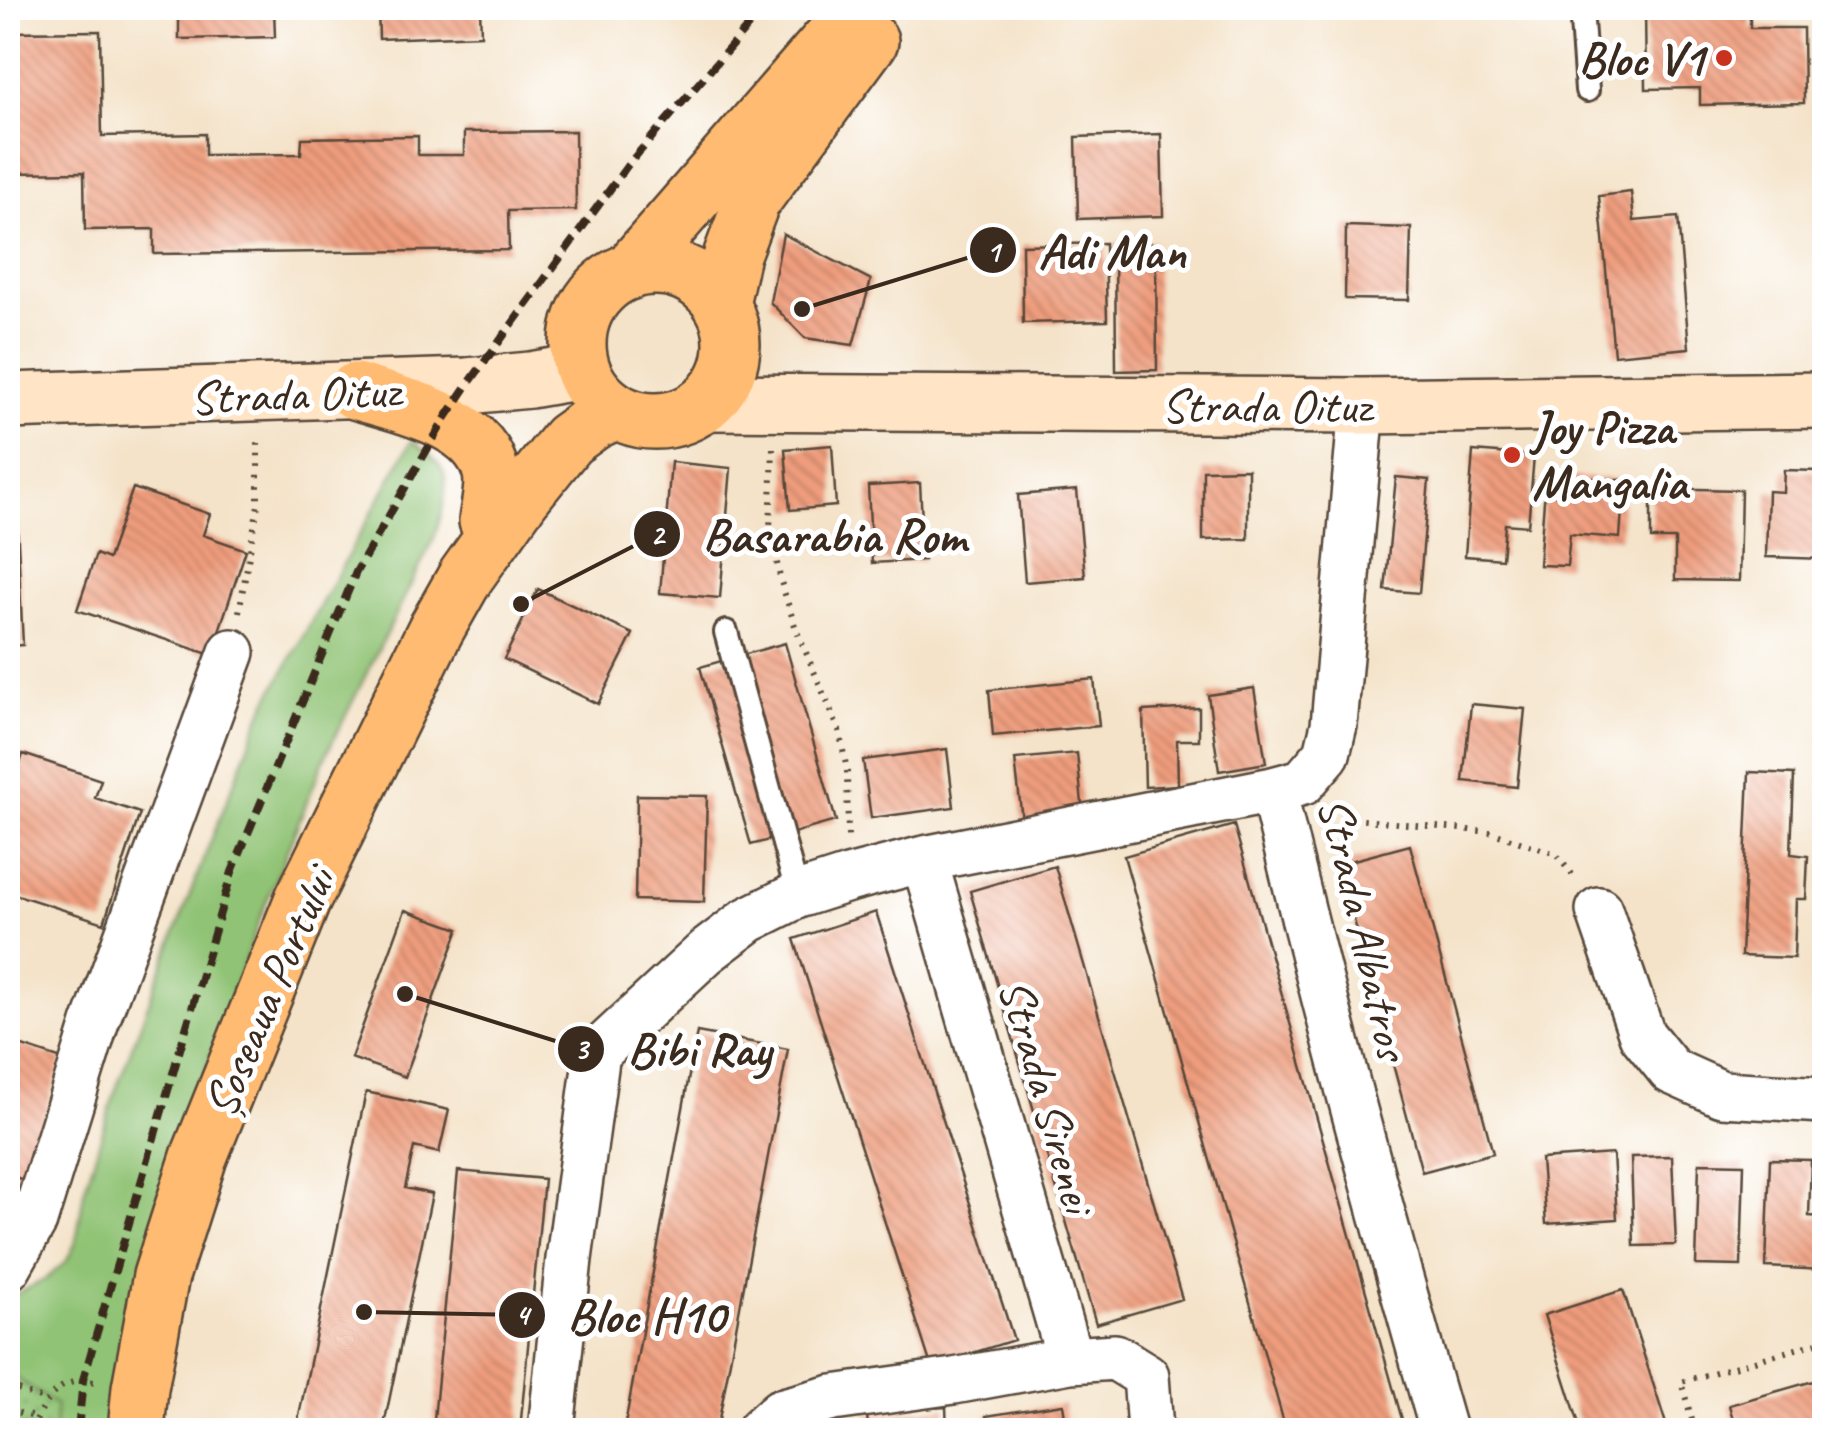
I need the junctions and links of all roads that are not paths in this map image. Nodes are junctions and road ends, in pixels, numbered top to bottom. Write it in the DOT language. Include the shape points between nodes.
graph roads {
  1 [pos="858,8"];
  2 [pos="896,8"];
  3 [pos="1581,8"];
  4 [pos="1587,90"];
  5 [pos="629,272"];
  6 [pos="722,304"];
  7 [pos="599,391"];
  8 [pos="355,392"];
  9 [pos="8,400"];
  10 [pos="1824,400"];
  11 [pos="707,402"];
  12 [pos="1362,406"];
  13 [pos="487,520"];
  14 [pos="466,576"];
  15 [pos="726,632"];
  16 [pos="232,652"];
  17 [pos="1288,786"];
  18 [pos="924,859"];
  19 [pos="798,895"];
  20 [pos="1599,910"];
  21 [pos="1824,1100"];
  22 [pos="8,1268"];
  23 [pos="1070,1360"];
  24 [pos="138,1409"];
  25 [pos="552,1430"];
  26 [pos="760,1430"];
  27 [pos="1150,1430"];
  28 [pos="1444,1430"];
  1 -- 5 [label="main road"];
  2 -- 6 [label="main road" via="752,201"];
  3 -- 4 [label="lane"];
  5 -- 6 [label="main road" via="681,272"];
  5 -- 7 [label="main road" via="598,291 578,335"];
  6 -- 11 [label="main road" via="732,356"];
  7 -- 8 [label="main road, Strada Oituz" via="498,384"];
  7 -- 11 [label="main road" via="635,420 654,422"];
  7 -- 13 [label="main road, Șoseaua Portului"];
  7 -- 14 [label="main road, Șoseaua Portului" via="592,422 568,440"];
  8 -- 9 [label="main road, Strada Oituz"];
  8 -- 13 [label="main road" via="445,419 477,446 491,473"];
  10 -- 12 [label="main road, Strada Oituz"];
  11 -- 12 [label="main road, Strada Oituz"];
  12 -- 17 [label="street, Strada Albatros" via="1334,725 1327,754"];
  13 -- 14 [label="main road, Șoseaua Portului"];
  14 -- 24 [label="main road, Șoseaua Portului" via="304,899 199,1158 161,1276"];
  15 -- 19 [label="lane"];
  16 -- 22 [label="street" via="95,1024 34,1220"];
  17 -- 18 [label="street"];
  17 -- 28 [label="street, Strada Albatros" via="1299,900"];
  18 -- 19 [label="street"];
  18 -- 23 [label="street, Strada Sirenei"];
  19 -- 25 [label="street" via="748,920 706,952 597,1053"];
  20 -- 21 [label="street" via="1642,1035 1671,1070 1722,1094"];
  23 -- 26 [label="street" via="832,1398 780,1412"];
  23 -- 27 [label="street" via="1115,1357 1146,1376"];
}
